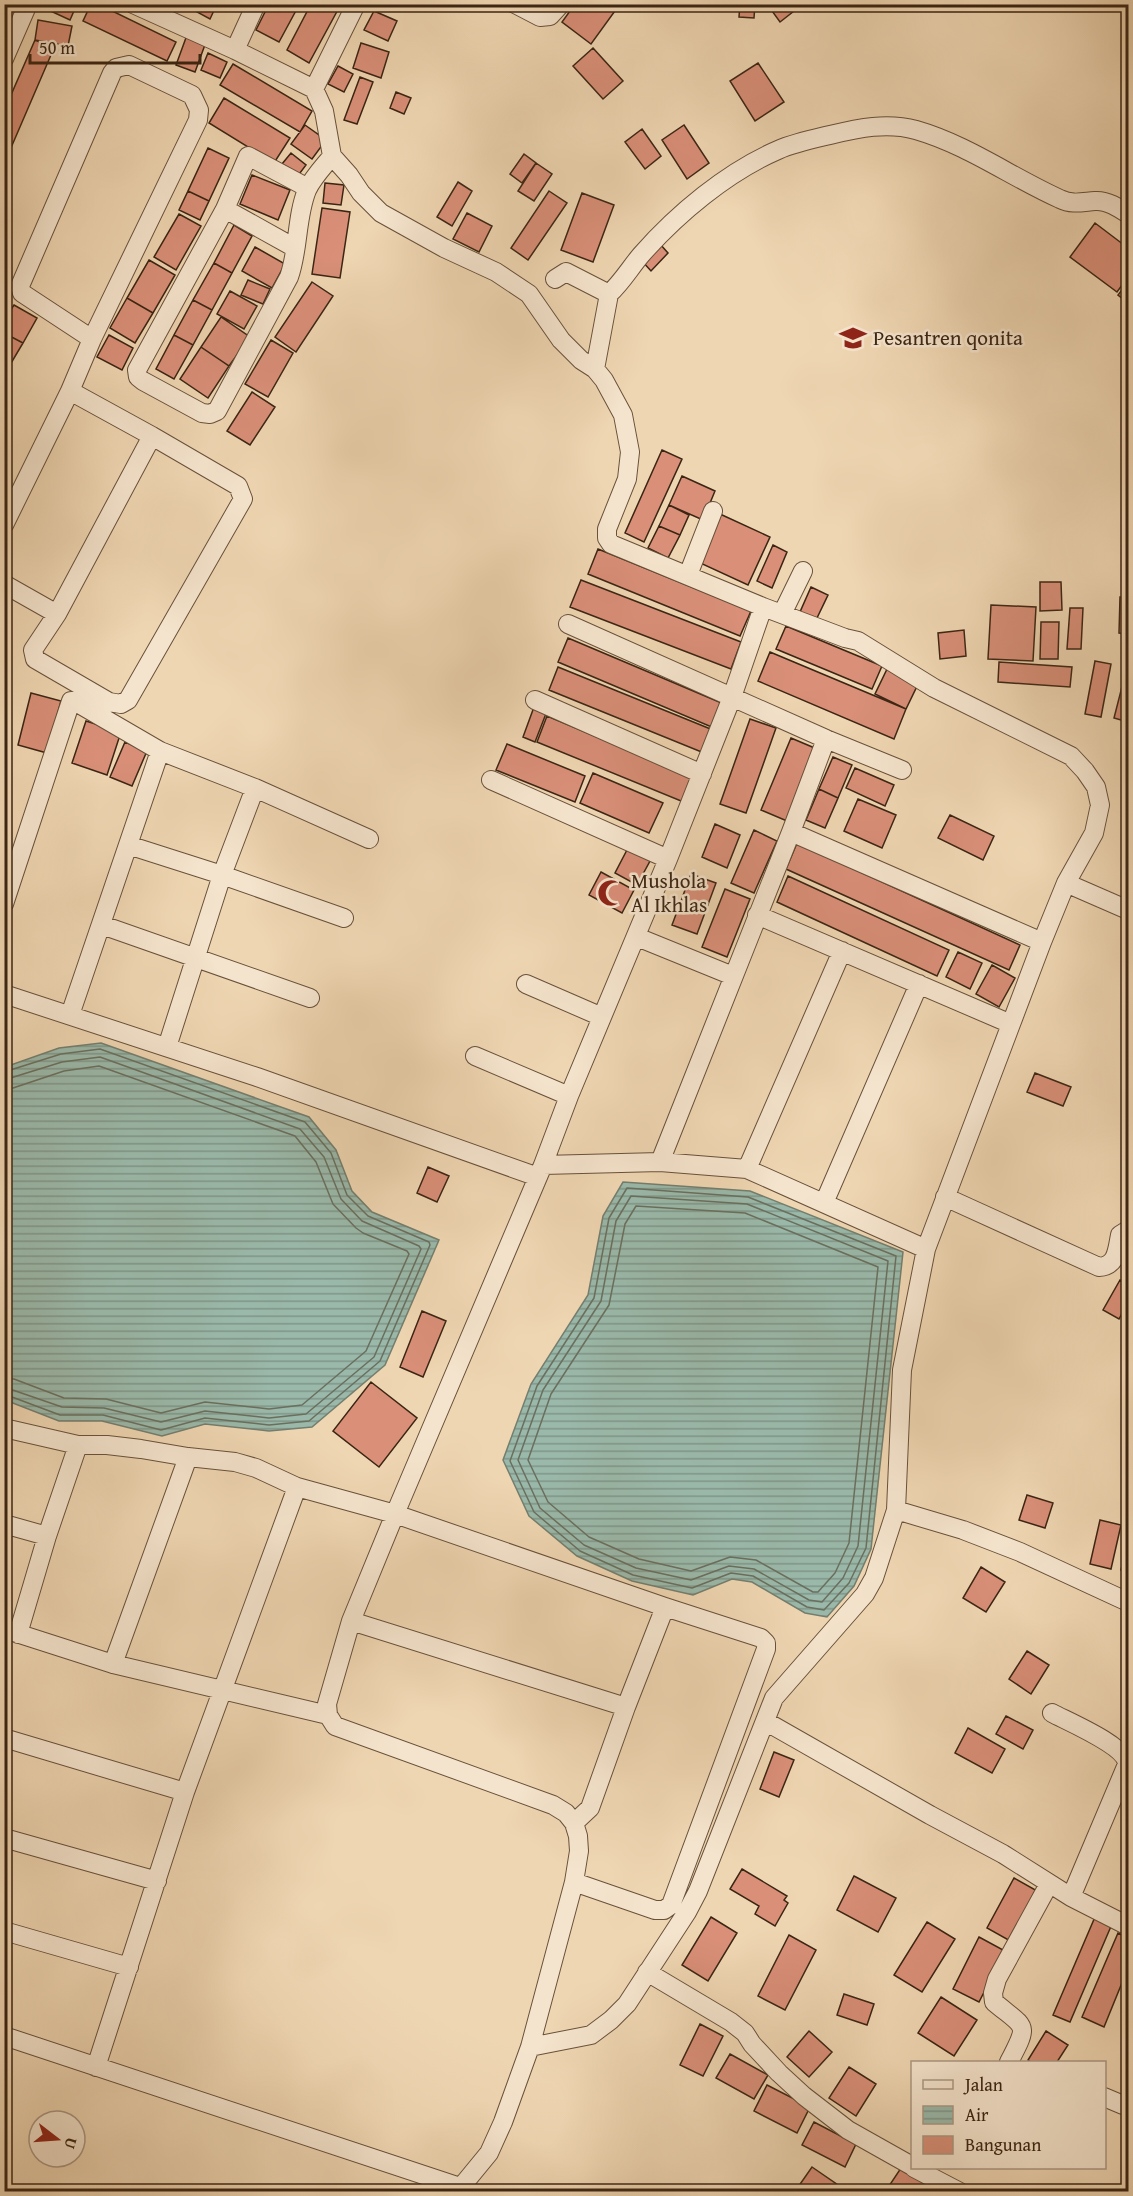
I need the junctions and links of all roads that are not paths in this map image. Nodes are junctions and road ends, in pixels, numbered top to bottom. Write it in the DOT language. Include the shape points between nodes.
graph roads {
  1 [pos="21,4"];
  2 [pos="28,4"];
  3 [pos="133,4"];
  4 [pos="256,4"];
  5 [pos="356,4"];
  6 [pos="515,4"];
  7 [pos="561,4"];
  8 [pos="156,9"];
  9 [pos="4,26"];
  10 [pos="235,50"];
  11 [pos="4,60"];
  12 [pos="314,89"];
  13 [pos="332,156"];
  14 [pos="308,188"];
  15 [pos="225,209"];
  16 [pos="1128,214"];
  17 [pos="295,248"];
  18 [pos="555,279"];
  19 [pos="609,294"];
  20 [pos="92,339"];
  21 [pos="595,369"];
  22 [pos="70,392"];
  23 [pos="152,436"];
  24 [pos="714,511"];
  25 [pos="4,525"];
  26 [pos="803,571"];
  27 [pos="688,575"];
  28 [pos="4,584"];
  29 [pos="763,607"];
  30 [pos="57,614"];
  31 [pos="782,614"];
  32 [pos="568,624"];
  33 [pos="732,698"];
  34 [pos="535,700"];
  35 [pos="826,739"];
  36 [pos="160,751"];
  37 [pos="902,770"];
  38 [pos="702,774"];
  39 [pos="491,780"];
  40 [pos="255,788"];
  41 [pos="791,832"];
  42 [pos="369,839"];
  43 [pos="128,845"];
  44 [pos="668,859"];
  45 [pos="222,875"];
  46 [pos="1066,883"];
  47 [pos="4,904"];
  48 [pos="1128,910"];
  49 [pos="757,915"];
  50 [pos="344,918"];
  51 [pos="102,925"];
  52 [pos="637,937"];
  53 [pos="1042,942"];
  54 [pos="843,951"];
  55 [pos="196,957"];
  56 [pos="733,976"];
  57 [pos="526,984"];
  58 [pos="919,984"];
  59 [pos="4,994"];
  60 [pos="310,998"];
  61 [pos="70,1015"];
  62 [pos="602,1017"];
  63 [pos="1011,1024"];
  64 [pos="167,1047"];
  65 [pos="475,1056"];
  66 [pos="569,1096"];
  67 [pos="660,1162"];
  68 [pos="747,1169"];
  69 [pos="540,1171"];
  70 [pos="945,1197"];
  71 [pos="824,1203"];
  72 [pos="1128,1230"];
  73 [pos="926,1249"];
  74 [pos="4,1428"];
  75 [pos="78,1445"];
  76 [pos="188,1457"];
  77 [pos="297,1487"];
  78 [pos="896,1510"];
  79 [pos="394,1514"];
  80 [pos="4,1524"];
  81 [pos="47,1536"];
  82 [pos="1128,1602"];
  83 [pos="665,1607"];
  84 [pos="351,1621"];
  85 [pos="11,1632"];
  86 [pos="114,1664"];
  87 [pos="221,1691"];
  88 [pos="626,1707"];
  89 [pos="1052,1713"];
  90 [pos="328,1715"];
  91 [pos="765,1721"];
  92 [pos="4,1738"];
  93 [pos="1128,1762"];
  94 [pos="186,1792"];
  95 [pos="574,1823"];
  96 [pos="4,1838"];
  97 [pos="157,1881"];
  98 [pos="574,1882"];
  99 [pos="1049,1884"];
  100 [pos="1071,1897"];
  101 [pos="1128,1926"];
  102 [pos="4,1931"];
  103 [pos="129,1967"];
  104 [pos="646,1972"];
  105 [pos="4,2036"];
  106 [pos="530,2047"];
  107 [pos="1009,2061"];
  108 [pos="96,2067"];
  109 [pos="1106,2098"];
  110 [pos="1128,2104"];
  111 [pos="911,2166"];
  112 [pos="917,2169"];
  113 [pos="458,2189"];
  114 [pos="960,2192"];
  1 -- 9 [label="street"];
  2 -- 11 [label="street"];
  3 -- 8 [label="street"];
  4 -- 10 [label="street"];
  5 -- 12 [label="street"];
  6 -- 7 [label="street" via="540,17 550,16"];
  8 -- 10 [label="street"];
  10 -- 12 [label="street"];
  12 -- 13 [label="street" via="324,111"];
  13 -- 14 [label="street"];
  13 -- 21 [label="street" via="381,213 496,272 529,294 561,340"];
  14 -- 15 [label="street" via="248,156"];
  14 -- 17 [label="street"];
  15 -- 17 [label="street"];
  15 -- 17 [label="street" via="137,370 143,381 202,413 217,411 289,277"];
  16 -- 19 [label="street" via="1097,200 1082,204 1059,199 954,143 914,130 861,128 778,150 718,185 641,255"];
  18 -- 19 [label="street" via="566,272"];
  19 -- 21 [label="street"];
  20 -- 20 [label="street" via="198,120 199,110 192,95 129,65 112,73 20,285 22,293"];
  20 -- 22 [label="street"];
  21 -- 27 [label="street" via="623,415 630,452 627,479 607,538 611,544"];
  22 -- 23 [label="street"];
  22 -- 25 [label="street"];
  23 -- 30 [label="street"];
  23 -- 30 [label="street" via="238,486 243,499 128,700 121,704 110,702 35,659 33,650"];
  24 -- 27 [label="street"];
  26 -- 31 [label="street"];
  27 -- 29 [label="street"];
  28 -- 30 [label="street"];
  29 -- 31 [label="street"];
  29 -- 33 [label="street"];
  31 -- 46 [label="street" via="858,640 934,688 1071,756 1096,787 1100,805 1094,833"];
  32 -- 33 [label="street"];
  33 -- 35 [label="street"];
  33 -- 38 [label="street"];
  34 -- 38 [label="street"];
  35 -- 37 [label="street"];
  35 -- 41 [label="street"];
  36 -- 40 [label="street"];
  36 -- 43 [label="street"];
  36 -- 47 [label="street" via="71,701"];
  38 -- 44 [label="street"];
  39 -- 44 [label="street"];
  40 -- 42 [label="street"];
  40 -- 45 [label="street"];
  41 -- 49 [label="street"];
  41 -- 53 [label="street"];
  43 -- 45 [label="street"];
  43 -- 51 [label="street"];
  44 -- 52 [label="street"];
  45 -- 50 [label="street"];
  45 -- 55 [label="street"];
  46 -- 48 [label="street"];
  46 -- 53 [label="street"];
  49 -- 54 [label="street"];
  49 -- 56 [label="street"];
  51 -- 55 [label="street"];
  51 -- 61 [label="street"];
  52 -- 56 [label="street"];
  52 -- 62 [label="street"];
  53 -- 63 [label="street"];
  54 -- 58 [label="street"];
  54 -- 68 [label="street"];
  55 -- 60 [label="street"];
  55 -- 64 [label="street"];
  56 -- 67 [label="street"];
  57 -- 62 [label="street"];
  58 -- 63 [label="street"];
  58 -- 71 [label="street"];
  59 -- 61 [label="street"];
  61 -- 64 [label="street"];
  62 -- 66 [label="street"];
  63 -- 70 [label="street"];
  64 -- 69 [label="street"];
  65 -- 66 [label="street"];
  66 -- 69 [label="street"];
  67 -- 68 [label="street"];
  67 -- 69 [label="street"];
  68 -- 71 [label="street"];
  69 -- 79 [label="street"];
  70 -- 72 [label="street" via="1099,1268 1114,1261 1120,1235"];
  70 -- 73 [label="street"];
  71 -- 73 [label="street"];
  73 -- 78 [label="street" via="902,1370"];
  74 -- 75 [label="street"];
  75 -- 76 [label="street" via="107,1445"];
  75 -- 81 [label="street"];
  76 -- 77 [label="street" via="235,1462"];
  76 -- 86 [label="street"];
  77 -- 79 [label="street"];
  77 -- 87 [label="street"];
  78 -- 82 [label="street" via="1020,1552"];
  78 -- 91 [label="street" via="865,1594 774,1698"];
  79 -- 83 [label="street"];
  79 -- 84 [label="street"];
  80 -- 81 [label="street"];
  81 -- 85 [label="street"];
  83 -- 88 [label="street"];
  83 -- 98 [label="street" via="761,1638 766,1649 671,1905 655,1910"];
  84 -- 88 [label="street"];
  84 -- 90 [label="street" via="327,1704"];
  85 -- 86 [label="street"];
  86 -- 87 [label="street"];
  87 -- 90 [label="street"];
  87 -- 94 [label="street"];
  88 -- 95 [label="street" via="590,1808"];
  89 -- 93 [label="street" via="1095,1735 1121,1752"];
  90 -- 95 [label="street" via="335,1726 553,1805"];
  91 -- 99 [label="street" via="1003,1854"];
  91 -- 104 [label="street" via="698,1891"];
  92 -- 94 [label="street"];
  93 -- 100 [label="street"];
  94 -- 97 [label="street"];
  95 -- 98 [label="street" via="579,1851"];
  96 -- 97 [label="street"];
  97 -- 103 [label="street"];
  98 -- 106 [label="street"];
  99 -- 100 [label="street"];
  99 -- 107 [label="street" via="993,1993 994,2002 1020,2021 1022,2027"];
  100 -- 101 [label="street"];
  102 -- 103 [label="street"];
  103 -- 108 [label="street"];
  104 -- 106 [label="street" via="627,2004 591,2035"];
  104 -- 111 [label="street" via="745,2032 804,2096 848,2130"];
  105 -- 108 [label="street"];
  106 -- 113 [label="street" via="489,2153"];
  108 -- 113 [label="street"];
  109 -- 110 [label="street"];
  112 -- 114 [label="street"];
}
